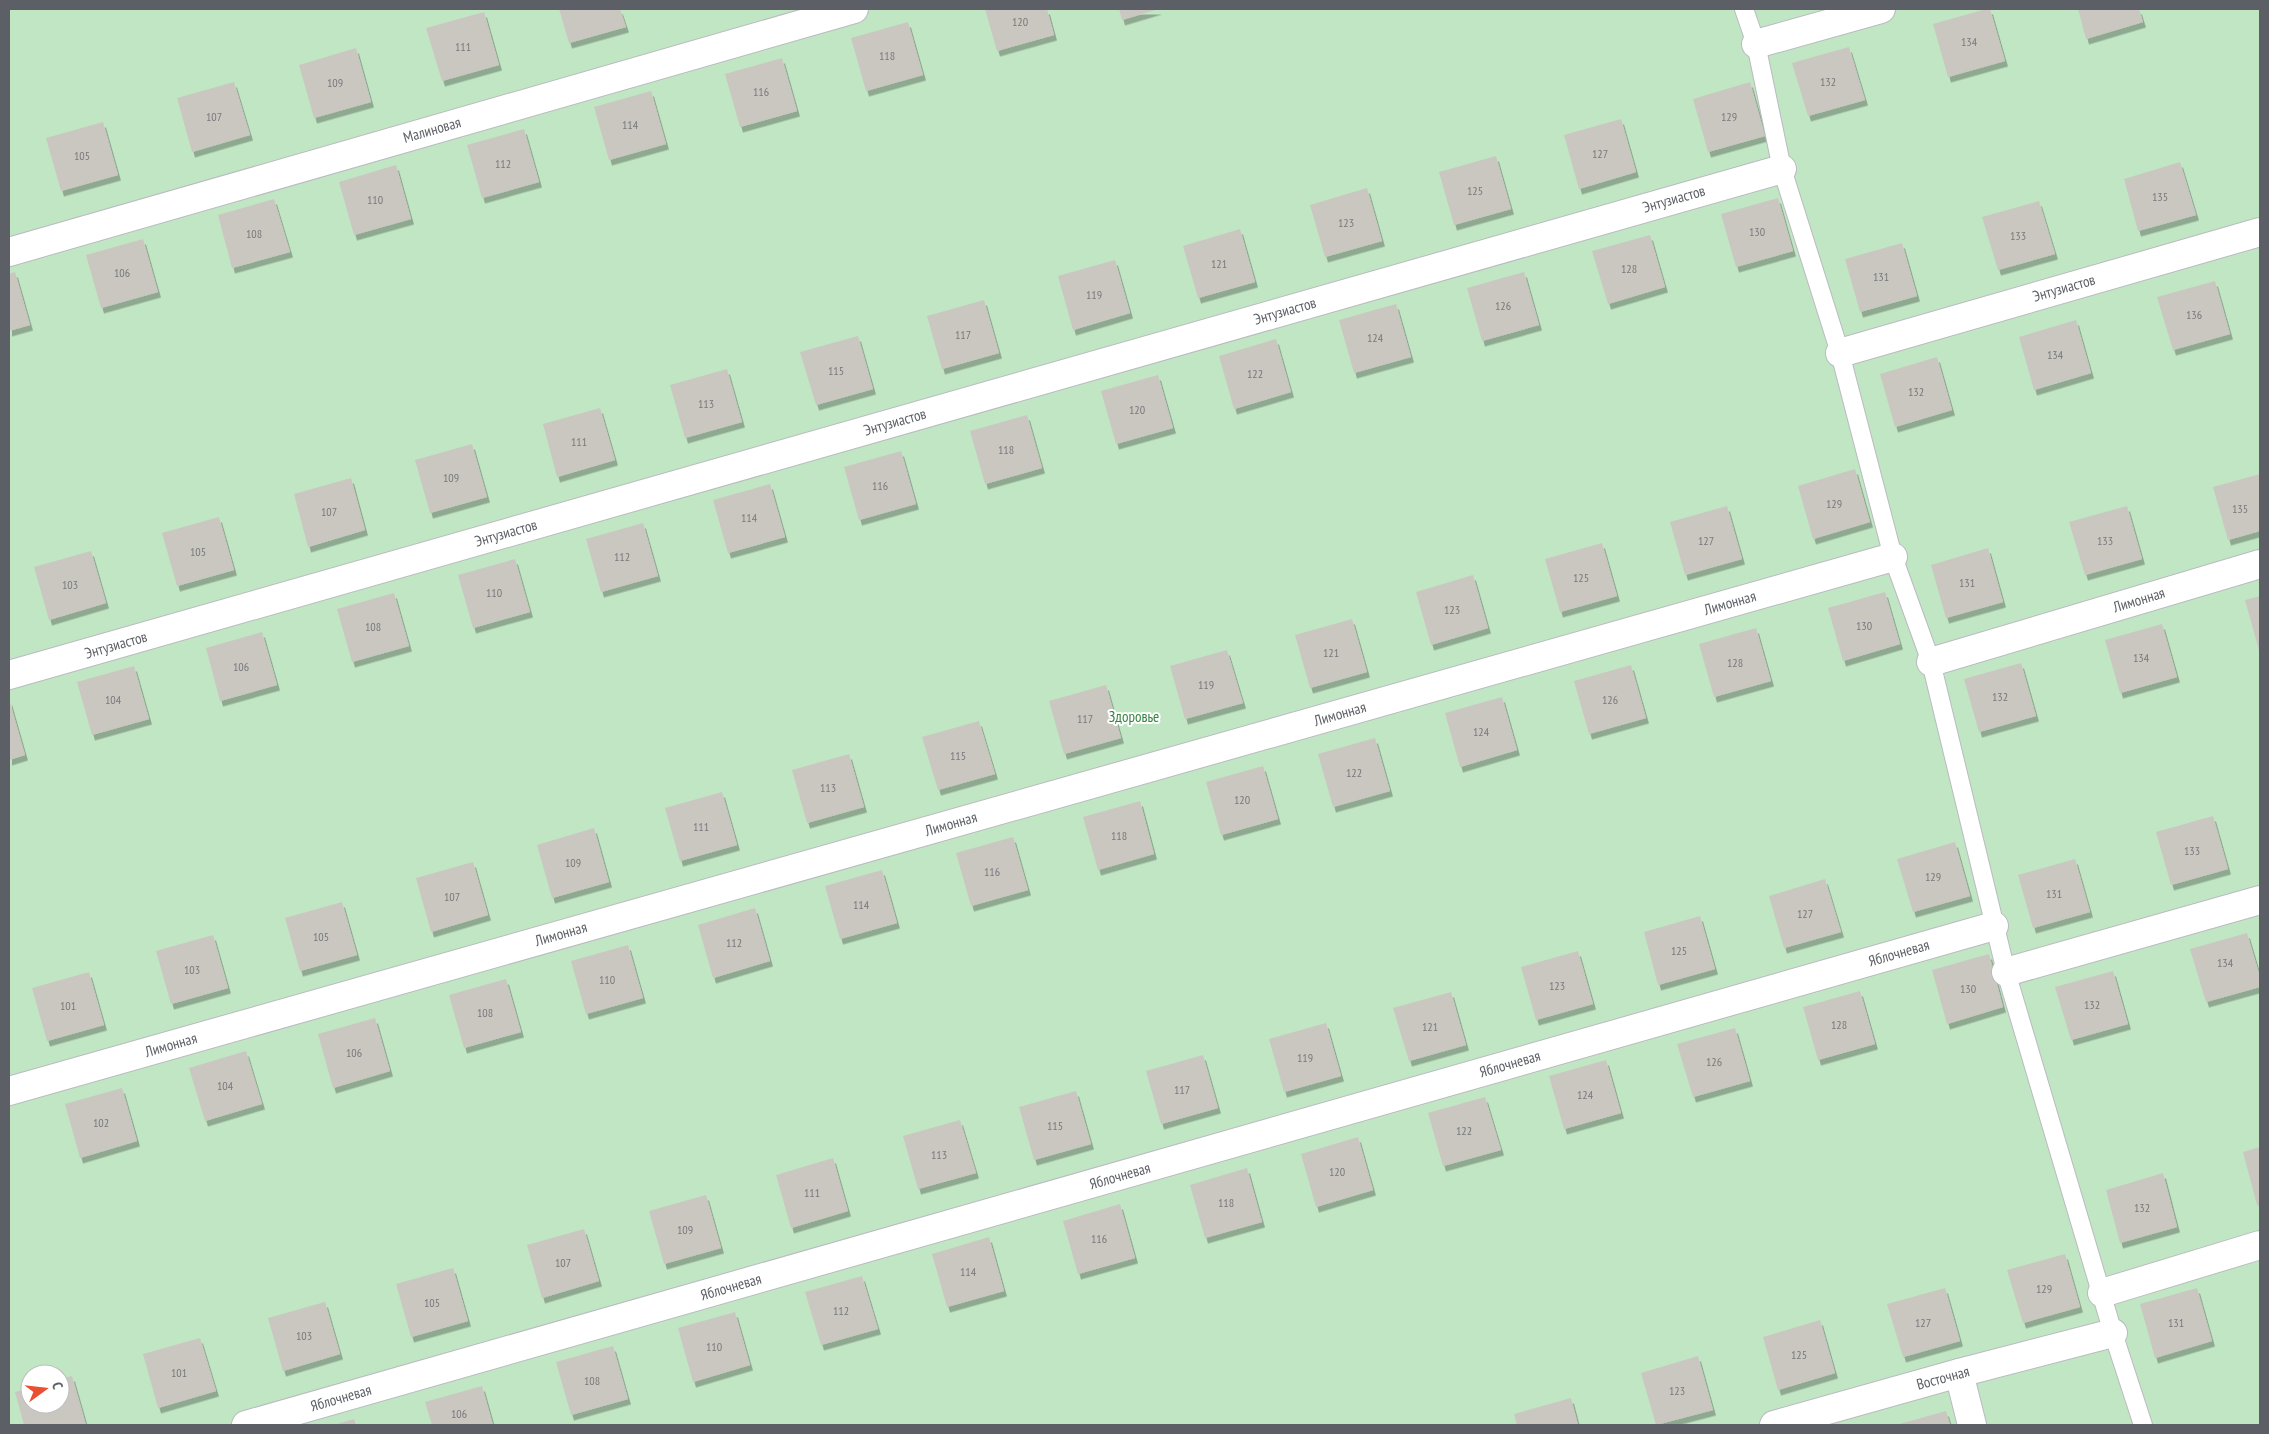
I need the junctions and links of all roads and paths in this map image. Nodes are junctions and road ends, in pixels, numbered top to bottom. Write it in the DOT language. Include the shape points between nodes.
graph roads {
  1 [pos="854,9"];
  2 [pos="1744,9"];
  3 [pos="1881,9"];
  4 [pos="1756,44"];
  5 [pos="1782,168"];
  6 [pos="2260,232"];
  7 [pos="9,252"];
  8 [pos="1840,353"];
  9 [pos="1892,557"];
  10 [pos="2260,564"];
  11 [pos="1932,662"];
  12 [pos="9,675"];
  13 [pos="2260,900"];
  14 [pos="1994,926"];
  15 [pos="2006,972"];
  16 [pos="9,1091"];
  17 [pos="2260,1245"];
  18 [pos="2102,1293"];
  19 [pos="2113,1333"];
  20 [pos="1959,1373"];
  21 [pos="246,1425"];
  22 [pos="1774,1425"];
  23 [pos="1972,1425"];
  24 [pos="2143,1425"];
  1 -- 7 [label="street, Малиновая"];
  2 -- 4 [label="lane"];
  3 -- 4 [label="street"];
  4 -- 5 [label="lane"];
  5 -- 8 [label="lane"];
  5 -- 12 [label="street, Энтузиастов"];
  6 -- 8 [label="street, Энтузиастов"];
  8 -- 9 [label="lane"];
  9 -- 11 [label="lane"];
  9 -- 16 [label="street, Лимонная"];
  10 -- 11 [label="street, Лимонная"];
  11 -- 14 [label="lane"];
  13 -- 15 [label="street"];
  14 -- 15 [label="lane"];
  14 -- 21 [label="street, Яблочневая"];
  15 -- 18 [label="lane"];
  17 -- 18 [label="street"];
  18 -- 19 [label="lane"];
  19 -- 20 [label="street, Восточная"];
  19 -- 24 [label="lane"];
  20 -- 22 [label="street, Восточная"];
  20 -- 23 [label="street"];
}
